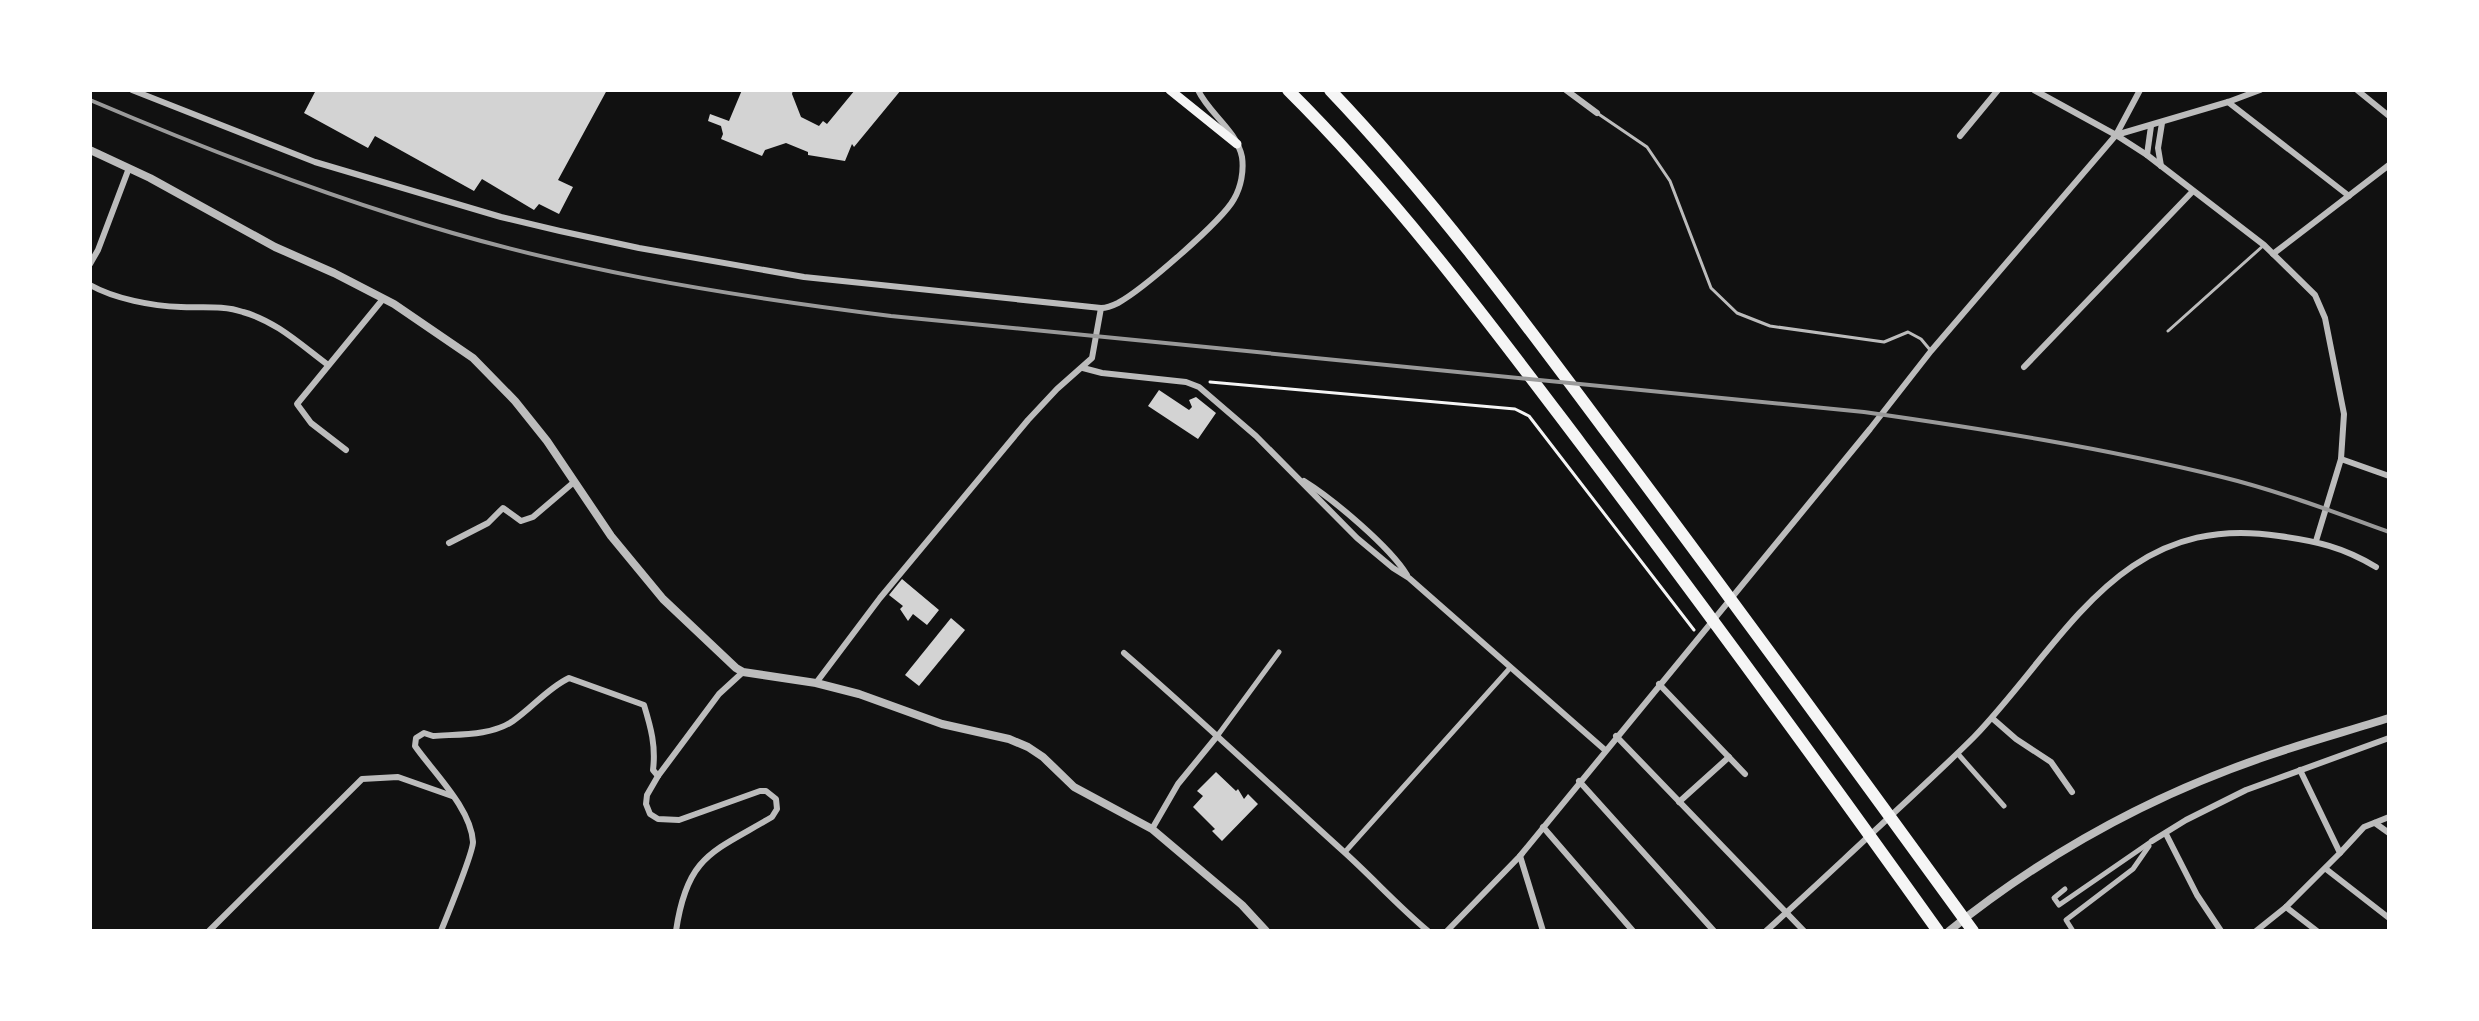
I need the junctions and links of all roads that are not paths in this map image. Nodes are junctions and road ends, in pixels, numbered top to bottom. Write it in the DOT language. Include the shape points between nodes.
graph roads {
  1 [pos="132,90"];
  2 [pos="1170,90"];
  3 [pos="1198,90"];
  4 [pos="1288,90"];
  5 [pos="1330,90"];
  6 [pos="1566,90"];
  7 [pos="1998,90"];
  8 [pos="2034,90"];
  9 [pos="2140,90"];
  10 [pos="2260,90"];
  11 [pos="2357,90"];
  12 [pos="2228,102"];
  13 [pos="1597,113"];
  14 [pos="2389,116"];
  15 [pos="2162,123"];
  16 [pos="2151,126"];
  17 [pos="2116,135"];
  18 [pos="1960,136"];
  19 [pos="1237,144"];
  20 [pos="90,150"];
  21 [pos="2147,155"];
  22 [pos="2389,165"];
  23 [pos="2161,166"];
  24 [pos="129,168"];
  25 [pos="2193,191"];
  26 [pos="2349,196"];
  27 [pos="2264,245"];
  28 [pos="2273,254"];
  29 [pos="90,264"];
  30 [pos="90,285"];
  31 [pos="383,299"];
  32 [pos="1101,308"];
  33 [pos="2168,331"];
  34 [pos="1931,351"];
  35 [pos="328,365"];
  36 [pos="2024,367"];
  37 [pos="1083,368"];
  38 [pos="346,450"];
  39 [pos="2341,459"];
  40 [pos="2389,476"];
  41 [pos="1300,479"];
  42 [pos="574,482"];
  43 [pos="2316,541"];
  44 [pos="449,543"];
  45 [pos="2376,567"];
  46 [pos="1409,578"];
  47 [pos="1279,652"];
  48 [pos="1124,653"];
  49 [pos="1510,668"];
  50 [pos="743,672"];
  51 [pos="816,683"];
  52 [pos="1659,684"];
  53 [pos="1992,718"];
  54 [pos="2389,718"];
  55 [pos="1218,735"];
  56 [pos="1616,736"];
  57 [pos="2389,738"];
  58 [pos="1605,750"];
  59 [pos="1958,754"];
  60 [pos="1729,757"];
  61 [pos="2300,770"];
  62 [pos="1745,774"];
  63 [pos="658,776"];
  64 [pos="1579,781"];
  65 [pos="2072,792"];
  66 [pos="452,796"];
  67 [pos="1679,802"];
  68 [pos="2004,806"];
  69 [pos="2389,817"];
  70 [pos="2375,823"];
  71 [pos="1543,827"];
  72 [pos="1152,829"];
  73 [pos="2389,833"];
  74 [pos="2166,834"];
  75 [pos="2152,841"];
  76 [pos="1345,852"];
  77 [pos="2340,853"];
  78 [pos="1520,856"];
  79 [pos="2326,869"];
  80 [pos="2065,889"];
  81 [pos="2286,907"];
  82 [pos="1787,913"];
  83 [pos="2389,918"];
  84 [pos="1539,920"];
  85 [pos="209,931"];
  86 [pos="441,931"];
  87 [pos="676,931"];
  88 [pos="1266,931"];
  89 [pos="1428,931"];
  90 [pos="1447,931"];
  91 [pos="1543,931"];
  92 [pos="1549,931"];
  93 [pos="1633,931"];
  94 [pos="1714,931"];
  95 [pos="1766,931"];
  96 [pos="1804,931"];
  97 [pos="1938,931"];
  98 [pos="1949,931"];
  99 [pos="1973,931"];
  100 [pos="2073,931"];
  101 [pos="2221,931"];
  102 [pos="2256,931"];
  103 [pos="2317,931"];
  1 -- 32 [label="street" via="315,162 560,231 804,277"];
  2 -- 19 [label="main road"];
  3 -- 19 [label="street"];
  4 -- 97 [label="highway" via="1410,222 1507,346"];
  5 -- 99 [label="highway" via="1398,164 1513,309"];
  6 -- 13 [label="street"];
  7 -- 18 [label="street"];
  8 -- 17 [label="street"];
  9 -- 17 [label="street"];
  10 -- 12 [label="street"];
  11 -- 14 [label="street"];
  12 -- 15 [label="street"];
  12 -- 26 [label="street"];
  13 -- 34 [label="lane" via="1647,147 1670,181 1711,288 1737,313 1770,326 1884,342 1908,332"];
  15 -- 16 [label="street"];
  15 -- 23 [label="street"];
  16 -- 17 [label="street"];
  16 -- 21 [label="street"];
  17 -- 21 [label="street"];
  17 -- 34 [label="street"];
  19 -- 32 [label="street" via="1243,169 1228,208 1132,294"];
  20 -- 24 [label="street"];
  21 -- 23 [label="street"];
  22 -- 26 [label="street"];
  23 -- 25 [label="street"];
  24 -- 29 [label="street"];
  24 -- 31 [label="street"];
  25 -- 27 [label="street"];
  25 -- 36 [label="street"];
  26 -- 28 [label="street"];
  27 -- 28 [label="street"];
  27 -- 33 [label="lane"];
  28 -- 39 [label="street" via="2315,295 2325,318 2344,414"];
  30 -- 35 [label="street" via="178,307 242,311 273,324"];
  31 -- 35 [label="street"];
  31 -- 42 [label="street" via="473,358 515,401"];
  32 -- 37 [label="street" via="1092,358"];
  34 -- 52 [label="street"];
  35 -- 38 [label="street" via="297,404 311,423"];
  37 -- 41 [label="street" via="1199,387"];
  37 -- 51 [label="street" via="1028,420"];
  39 -- 40 [label="street"];
  39 -- 43 [label="street"];
  41 -- 46 [label="street" via="1357,538"];
  41 -- 46 [label="street" via="1399,561"];
  42 -- 44 [label="street" via="533,517 521,521 503,508 488,523"];
  42 -- 50 [label="street" via="663,599"];
  43 -- 45 [label="street"];
  43 -- 53 [label="street" via="2261,533 2208,534 2138,561 2089,601"];
  46 -- 49 [label="street"];
  47 -- 55 [label="street"];
  48 -- 55 [label="street"];
  49 -- 58 [label="street"];
  49 -- 76 [label="street"];
  50 -- 51 [label="street"];
  50 -- 63 [label="street" via="719,694"];
  51 -- 72 [label="street" via="1028,747 1074,787"];
  52 -- 56 [label="street"];
  52 -- 60 [label="street"];
  53 -- 59 [label="street"];
  53 -- 65 [label="street" via="2051,762"];
  54 -- 98 [label="street" via="2265,756 2139,810 2045,861"];
  55 -- 72 [label="street" via="1178,784"];
  55 -- 76 [label="street"];
  56 -- 58 [label="street"];
  56 -- 67 [label="street"];
  57 -- 61 [label="street"];
  58 -- 64 [label="street"];
  59 -- 68 [label="street"];
  59 -- 82 [label="street"];
  60 -- 62 [label="street"];
  60 -- 67 [label="street"];
  61 -- 74 [label="street" via="2246,790"];
  61 -- 77 [label="street"];
  63 -- 66 [label="street" via="644,705 569,678 494,730 424,733 416,738 415,746"];
  63 -- 87 [label="street" via="646,804 658,819 688,818 760,791 772,795 777,804 772,817 702,861 685,890"];
  64 -- 71 [label="street"];
  64 -- 94 [label="street"];
  66 -- 85 [label="street" via="398,777 362,779"];
  66 -- 86 [label="street" via="464,812 473,843"];
  67 -- 82 [label="street"];
  69 -- 70 [label="street"];
  70 -- 73 [label="street"];
  70 -- 77 [label="street" via="2364,827"];
  71 -- 78 [label="street"];
  71 -- 93 [label="street"];
  72 -- 88 [label="street"];
  74 -- 75 [label="street"];
  74 -- 101 [label="street"];
  75 -- 80 [label="street" via="2059,905 2054,898"];
  75 -- 100 [label="street" via="2133,869 2066,920"];
  76 -- 89 [label="street"];
  77 -- 79 [label="street"];
  78 -- 84 [label="street"];
  78 -- 90 [label="street"];
  79 -- 81 [label="street"];
  79 -- 83 [label="street"];
  81 -- 102 [label="street"];
  81 -- 103 [label="street"];
  82 -- 95 [label="street"];
  82 -- 96 [label="street"];
  84 -- 91 [label="street"];
  84 -- 92 [label="street"];
}
